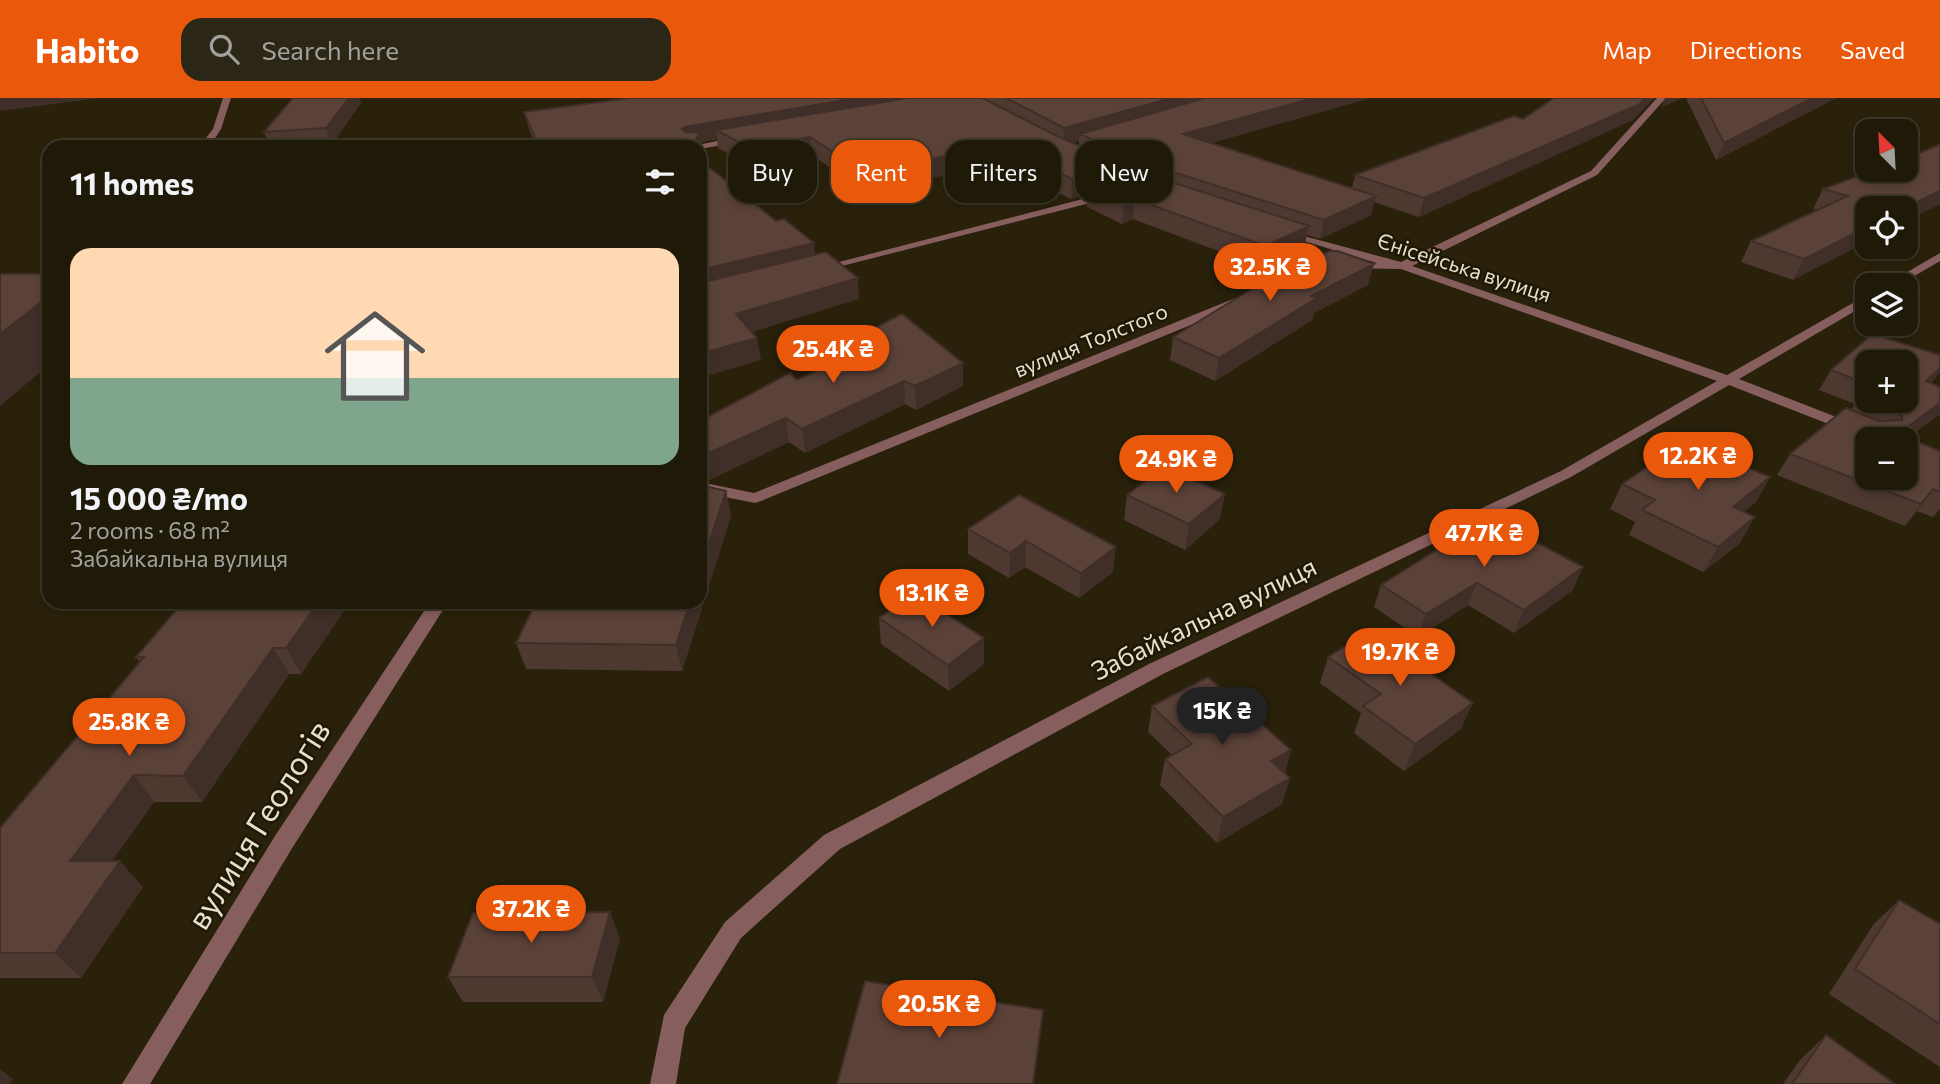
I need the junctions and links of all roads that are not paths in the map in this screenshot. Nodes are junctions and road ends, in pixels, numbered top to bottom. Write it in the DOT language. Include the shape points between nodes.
graph roads {
  1 [pos="228,98"];
  2 [pos="1662,98"];
  3 [pos="748,138"];
  4 [pos="209,140"];
  5 [pos="707,145"];
  6 [pos="1076,203"];
  7 [pos="1268,228"];
  8 [pos="1940,256"];
  9 [pos="1336,266"];
  10 [pos="1402,266"];
  11 [pos="807,272"];
  12 [pos="1911,273"];
  13 [pos="1248,297"];
  14 [pos="1855,306"];
  15 [pos="1728,380"];
  16 [pos="1855,429"];
  17 [pos="707,488"];
  18 [pos="434,609"];
  19 [pos="135,1084"];
  20 [pos="663,1084"];
  1 -- 4 [label="street"];
  2 -- 10 [label="street" via="1594,173"];
  3 -- 5 [label="street"];
  6 -- 11 [label="street"];
  7 -- 10 [label="street, Єнісейська вулиця"];
  8 -- 12 [label="street"];
  9 -- 10 [label="street"];
  10 -- 15 [label="street, Єнісейська вулиця"];
  13 -- 17 [label="street, вулиця Толстого" via="755,498"];
  14 -- 15 [label="street, Забайкальна вулиця"];
  15 -- 16 [label="street, Єнісейська вулиця"];
  15 -- 20 [label="street, Забайкальна вулиця" via="1566,474 1157,669 832,842 733,930 673,1024"];
  18 -- 19 [label="street, вулиця Геологів" via="283,842"];
}
